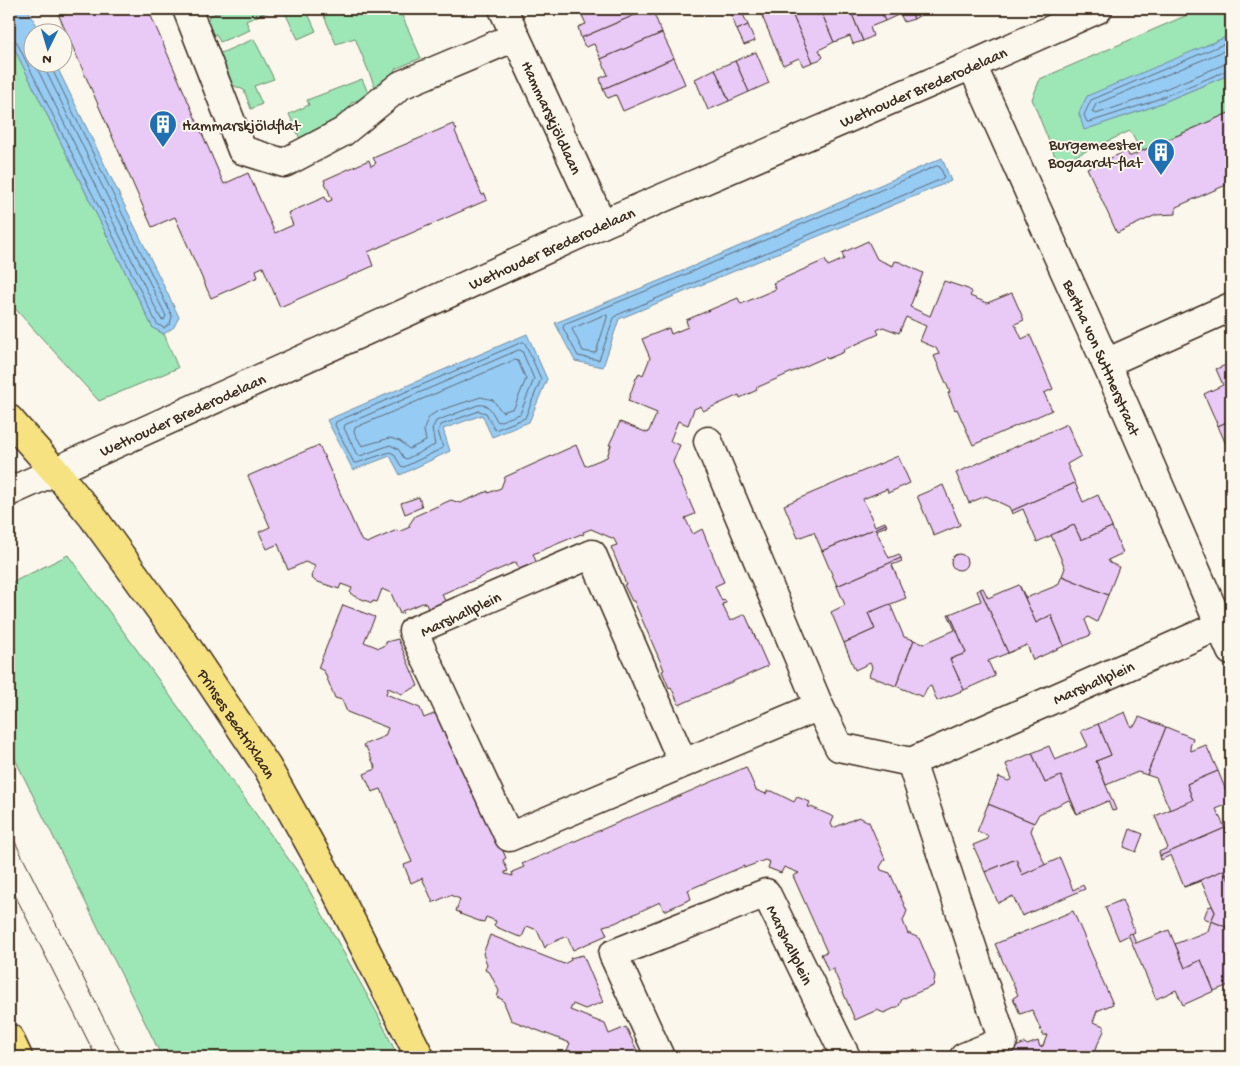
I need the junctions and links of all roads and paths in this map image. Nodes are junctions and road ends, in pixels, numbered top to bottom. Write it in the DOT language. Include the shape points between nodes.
graph roads {
  1 [pos="187,9"];
  2 [pos="503,9"];
  3 [pos="1086,11"];
  4 [pos="515,37"];
  5 [pos="972,65"];
  6 [pos="602,224"];
  7 [pos="1231,307"];
  8 [pos="1106,363"];
  9 [pos="9,419"];
  10 [pos="708,441"];
  11 [pos="55,471"];
  12 [pos="9,492"];
  13 [pos="1221,626"];
  14 [pos="1231,651"];
  15 [pos="819,706"];
  16 [pos="910,762"];
  17 [pos="683,763"];
  18 [pos="9,1038"];
  19 [pos="18,1057"];
  20 [pos="420,1057"];
  21 [pos="660,1057"];
  22 [pos="846,1057"];
  23 [pos="964,1057"];
  1 -- 4 [label="street" via="242,150 284,163 343,132 401,85"];
  2 -- 4 [label="street, Hammarskjöldlaan"];
  3 -- 5 [label="street, Wethouder Brederodelaan"];
  4 -- 6 [label="street, Hammarskjöldlaan"];
  5 -- 6 [label="street, Wethouder Brederodelaan"];
  5 -- 8 [label="street, Bertha von Suttnerstraat"];
  6 -- 11 [label="street, Wethouder Brederodelaan"];
  7 -- 8 [label="street"];
  8 -- 13 [label="street, Bertha von Suttnerstraat"];
  9 -- 11 [label="main road, Prinses Beatrixlaan"];
  10 -- 15 [label="street"];
  11 -- 12 [label="street, Wethouder Brederodelaan"];
  11 -- 20 [label="main road, Prinses Beatrixlaan" via="183,641 267,766 335,889"];
  13 -- 14 [label="street, Bertha von Suttnerstraat"];
  13 -- 16 [label="street, Marshallplein"];
  15 -- 16 [label="street" via="838,747"];
  15 -- 17 [label="street, Marshallplein"];
  16 -- 23 [label="street" via="1003,1041"];
  17 -- 17 [label="street, Marshallplein" via="509,837 413,632 592,554"];
  18 -- 19 [label="main road"];
  21 -- 22 [label="street, Marshallplein" via="613,954 766,893"];
}
